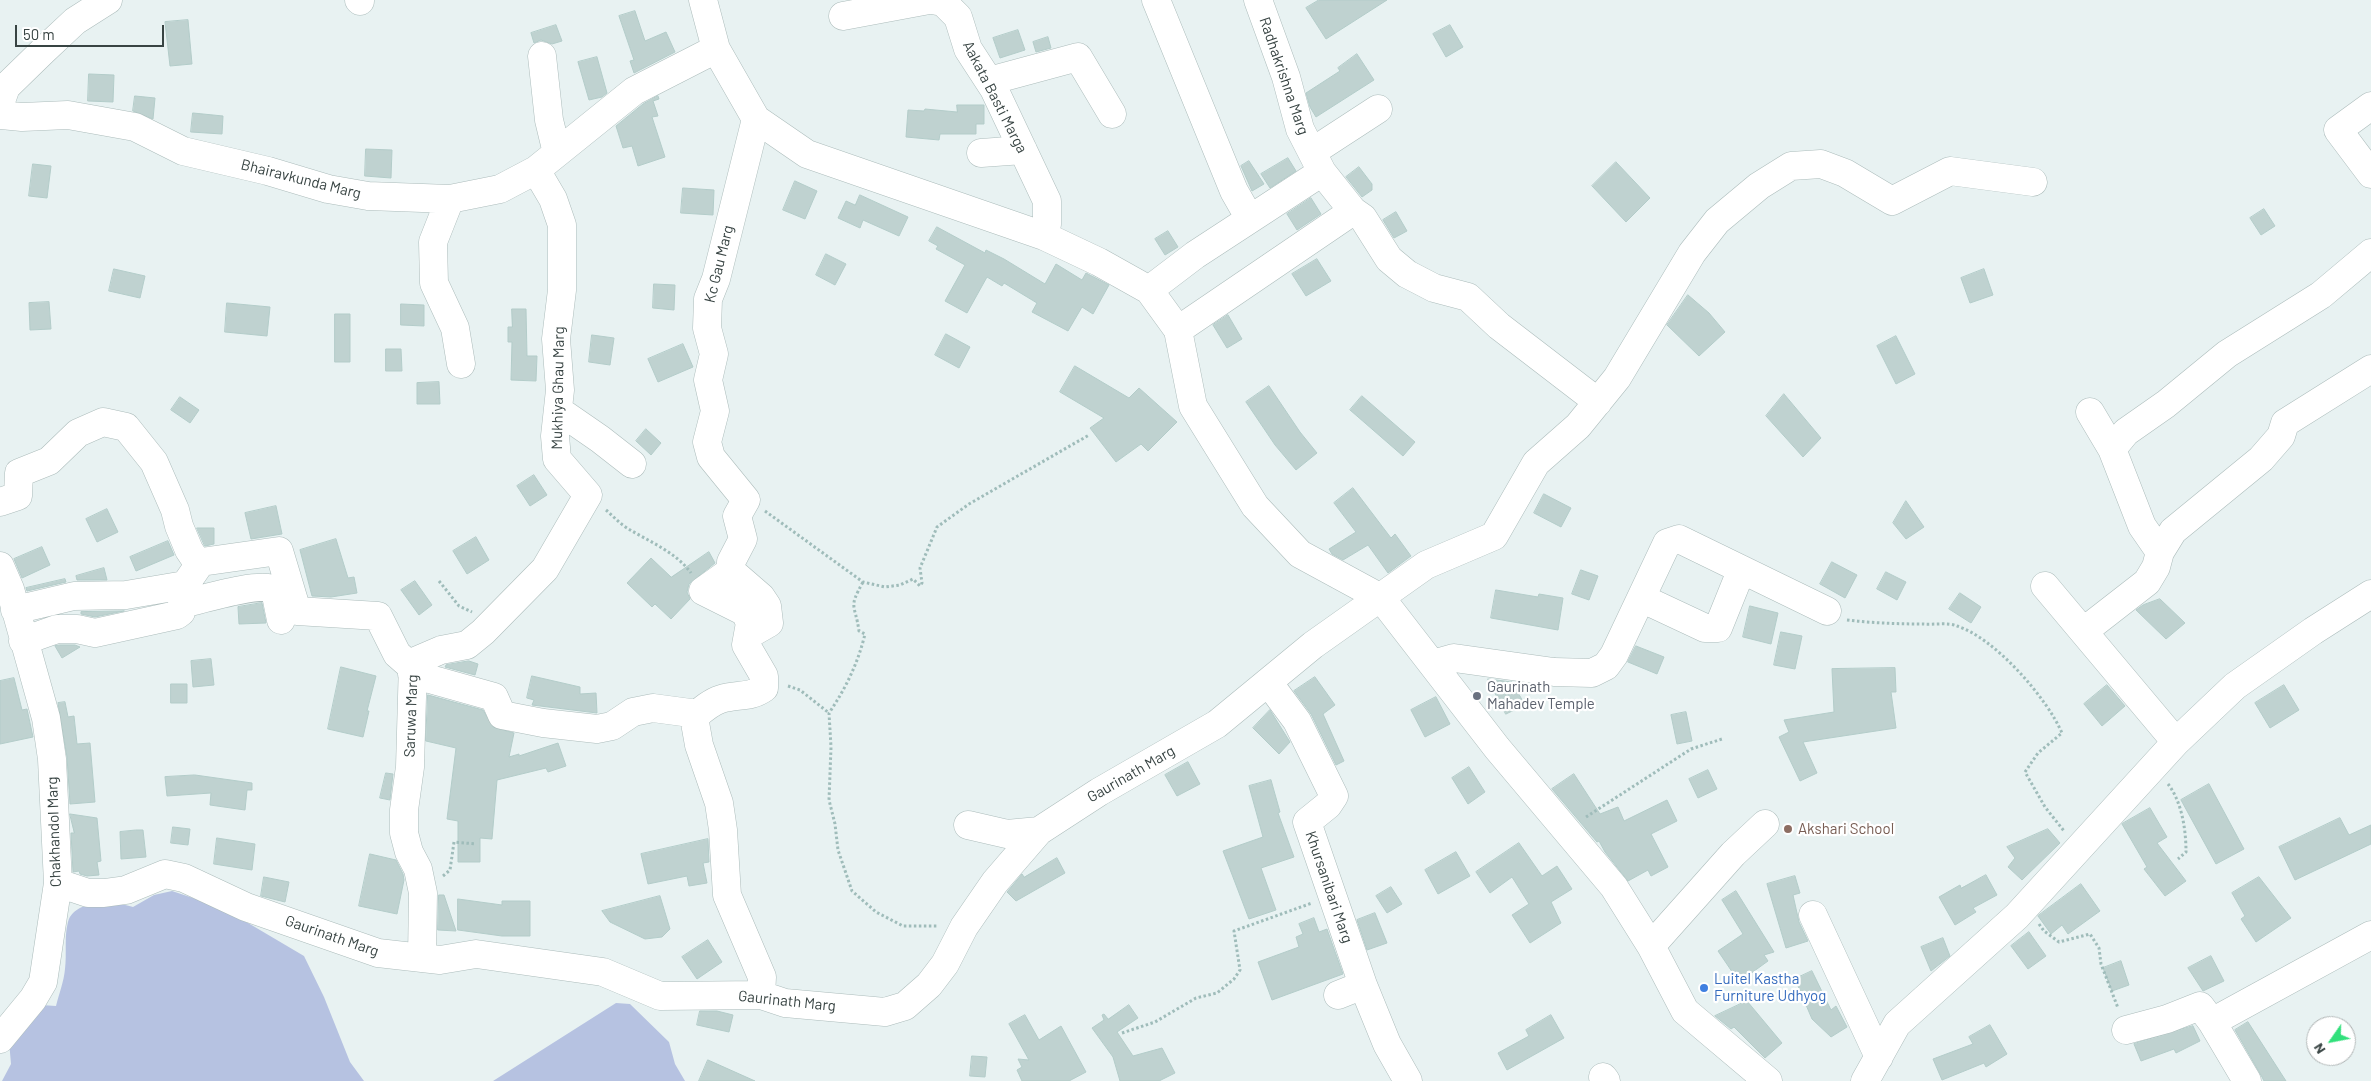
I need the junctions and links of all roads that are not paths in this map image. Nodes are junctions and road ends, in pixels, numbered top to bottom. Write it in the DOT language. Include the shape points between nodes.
graph roads {
  1 [pos="108,0"];
  2 [pos="704,0"];
  3 [pos="1156,0"];
  4 [pos="1258,0"];
  5 [pos="937,1"];
  6 [pos="843,16"];
  7 [pos="716,49"];
  8 [pos="542,56"];
  9 [pos="989,81"];
  10 [pos="0,104"];
  11 [pos="2371,106"];
  12 [pos="1378,109"];
  13 [pos="1112,114"];
  14 [pos="0,115"];
  15 [pos="756,119"];
  16 [pos="1023,150"];
  17 [pos="557,153"];
  18 [pos="981,153"];
  19 [pos="1317,162"];
  20 [pos="536,170"];
  21 [pos="2371,174"];
  22 [pos="2033,182"];
  23 [pos="450,199"];
  24 [pos="1353,211"];
  25 [pos="1250,219"];
  26 [pos="1044,236"];
  27 [pos="2371,253"];
  28 [pos="1149,290"];
  29 [pos="1178,330"];
  30 [pos="461,364"];
  31 [pos="2371,368"];
  32 [pos="1598,402"];
  33 [pos="558,410"];
  34 [pos="2090,412"];
  35 [pos="2112,449"];
  36 [pos="632,464"];
  37 [pos="588,495"];
  38 [pos="0,502"];
  39 [pos="2160,552"];
  40 [pos="199,565"];
  41 [pos="0,566"];
  42 [pos="731,571"];
  43 [pos="1741,571"];
  44 [pos="2044,586"];
  45 [pos="2371,594"];
  46 [pos="1381,598"];
  47 [pos="1641,598"];
  48 [pos="297,611"];
  49 [pos="1827,611"];
  50 [pos="10,614"];
  51 [pos="2084,631"];
  52 [pos="748,635"];
  53 [pos="23,641"];
  54 [pos="1433,664"];
  55 [pos="412,671"];
  56 [pos="1268,682"];
  57 [pos="698,714"];
  58 [pos="2176,742"];
  59 [pos="1765,824"];
  60 [pos="968,825"];
  61 [pos="1039,830"];
  62 [pos="58,883"];
  63 [pos="1813,915"];
  64 [pos="2371,934"];
  65 [pos="1651,946"];
  66 [pos="422,958"];
  67 [pos="1363,985"];
  68 [pos="1338,995"];
  69 [pos="762,996"];
  70 [pos="2212,1022"];
  71 [pos="2126,1030"];
  72 [pos="0,1039"];
  73 [pos="1879,1057"];
  74 [pos="1408,1081"];
  75 [pos="1768,1081"];
  76 [pos="1865,1081"];
  77 [pos="2247,1081"];
  1 -- 10 [label="street" via="75,21 43,51 6,87"];
  2 -- 7 [label="street"];
  3 -- 25 [label="street" via="1230,183"];
  4 -- 19 [label="street, Radhakrishna Marg" via="1286,77 1300,128"];
  5 -- 6 [label="street, Aakata Basti Marga"];
  5 -- 9 [label="street, Aakata Basti Marga" via="958,17 968,49"];
  7 -- 15 [label="street"];
  7 -- 17 [label="street, Bhairavkunda Marg" via="634,92"];
  8 -- 17 [label="street" via="549,120"];
  9 -- 13 [label="street" via="1078,57"];
  9 -- 16 [label="street, Aakata Basti Marga"];
  11 -- 21 [label="street" via="2338,130"];
  12 -- 19 [label="street, Radhakrishna Marg"];
  14 -- 23 [label="street, Bhairavkunda Marg" via="68,115 135,127 183,151 328,189 368,196"];
  15 -- 26 [label="street" via="808,154"];
  15 -- 42 [label="street, Kc Gau Marg" via="716,279 708,299 707,328 714,354 708,380 715,411 707,442 711,457 746,500 737,516 743,539 731,562"];
  16 -- 18 [label="street"];
  16 -- 26 [label="street, Aakata Basti Marga" via="1047,201 1048,224"];
  17 -- 20 [label="street, Bhairavkunda Marg"];
  19 -- 24 [label="street"];
  19 -- 25 [label="street"];
  20 -- 23 [label="street, Bhairavkunda Marg" via="500,189"];
  20 -- 33 [label="street, Mukhiya Ghau Marg" via="553,200 562,225 551,298 560,390"];
  22 -- 32 [label="street, Gaurinath Marg" via="1950,170 1892,201 1835,168 1821,164 1790,166 1716,221 1687,261 1617,378"];
  23 -- 30 [label="street" via="432,242 434,283 455,328"];
  24 -- 29 [label="street"];
  24 -- 32 [label="street" via="1363,218 1390,258 1407,274 1434,288 1468,297 1499,326"];
  25 -- 28 [label="street"];
  26 -- 28 [label="street"];
  27 -- 35 [label="street" via="2321,295 2227,354 2126,432"];
  28 -- 29 [label="street"];
  29 -- 46 [label="street" via="1193,406 1255,506 1300,554"];
  31 -- 39 [label="street" via="2285,423 2281,436 2261,459 2173,531"];
  32 -- 46 [label="street, Gaurinath Marg" via="1578,426 1536,463 1494,536 1426,566"];
  33 -- 36 [label="street"];
  33 -- 37 [label="street, Mukhiya Ghau Marg" via="557,459"];
  34 -- 35 [label="street"];
  35 -- 39 [label="street" via="2142,526"];
  37 -- 55 [label="street, Saruwa Marg" via="545,569 483,632 467,645 441,650 413,662"];
  38 -- 40 [label="street" via="18,496 19,472 49,461 78,433 103,422 126,427 154,462 189,550"];
  39 -- 51 [label="street" via="2147,582"];
  40 -- 48 [label="street" via="201,562 279,551"];
  40 -- 50 [label="street" via="185,585 126,595 74,596"];
  41 -- 50 [label="street, Chakhandol Marg"];
  42 -- 52 [label="street" via="768,606 769,623"];
  42 -- 52 [label="street" via="703,592 745,612 750,623"];
  43 -- 47 [label="street" via="1679,539 1667,543"];
  43 -- 47 [label="street" via="1718,628 1705,628"];
  43 -- 49 [label="street"];
  44 -- 51 [label="street"];
  45 -- 58 [label="street" via="2313,630 2235,686"];
  46 -- 54 [label="street"];
  46 -- 56 [label="street, Gaurinath Marg" via="1313,644"];
  47 -- 54 [label="street" via="1614,655 1606,666 1592,673 1554,672 1454,658"];
  48 -- 53 [label="street" via="289,620 281,620 275,590 257,588 182,604 177,615 133,626 95,633 57,629"];
  48 -- 55 [label="street" via="378,616 388,639"];
  50 -- 53 [label="street, Chakhandol Marg"];
  51 -- 58 [label="street"];
  52 -- 57 [label="street" via="746,646 764,676 764,688 754,694 721,699"];
  53 -- 62 [label="street, Chakhandol Marg" via="46,718 52,759"];
  54 -- 65 [label="street" via="1497,748 1614,887"];
  55 -- 57 [label="street" via="494,697 502,715 543,723 596,729 612,726 633,712 653,708"];
  55 -- 66 [label="street, Saruwa Marg" via="410,767 404,833 423,893"];
  56 -- 61 [label="street, Gaurinath Marg" via="1217,724"];
  56 -- 67 [label="street, Khursanibari Marg" via="1297,721 1334,796 1307,822"];
  57 -- 69 [label="street" via="694,717 699,745 719,803 727,895 762,977"];
  58 -- 73 [label="street" via="2027,905 1897,1024"];
  59 -- 65 [label="street" via="1733,854"];
  60 -- 61 [label="street" via="1007,834"];
  61 -- 69 [label="street, Gaurinath Marg" via="995,882 929,985 905,1006 885,1012 785,1003"];
  62 -- 66 [label="street, Gaurinath Marg" via="88,893 104,893 126,890 165,874 184,878 246,907 378,953"];
  62 -- 72 [label="street, Chakhandol Marg" via="44,982"];
  63 -- 73 [label="street"];
  64 -- 70 [label="street"];
  65 -- 75 [label="street" via="1685,1011"];
  66 -- 69 [label="street, Gaurinath Marg" via="440,960 476,954 603,972 660,996"];
  67 -- 68 [label="street"];
  67 -- 74 [label="street, Khursanibari Marg" via="1387,1044"];
  70 -- 71 [label="street" via="2200,1006"];
  70 -- 77 [label="street"];
  73 -- 76 [label="street"];
}
